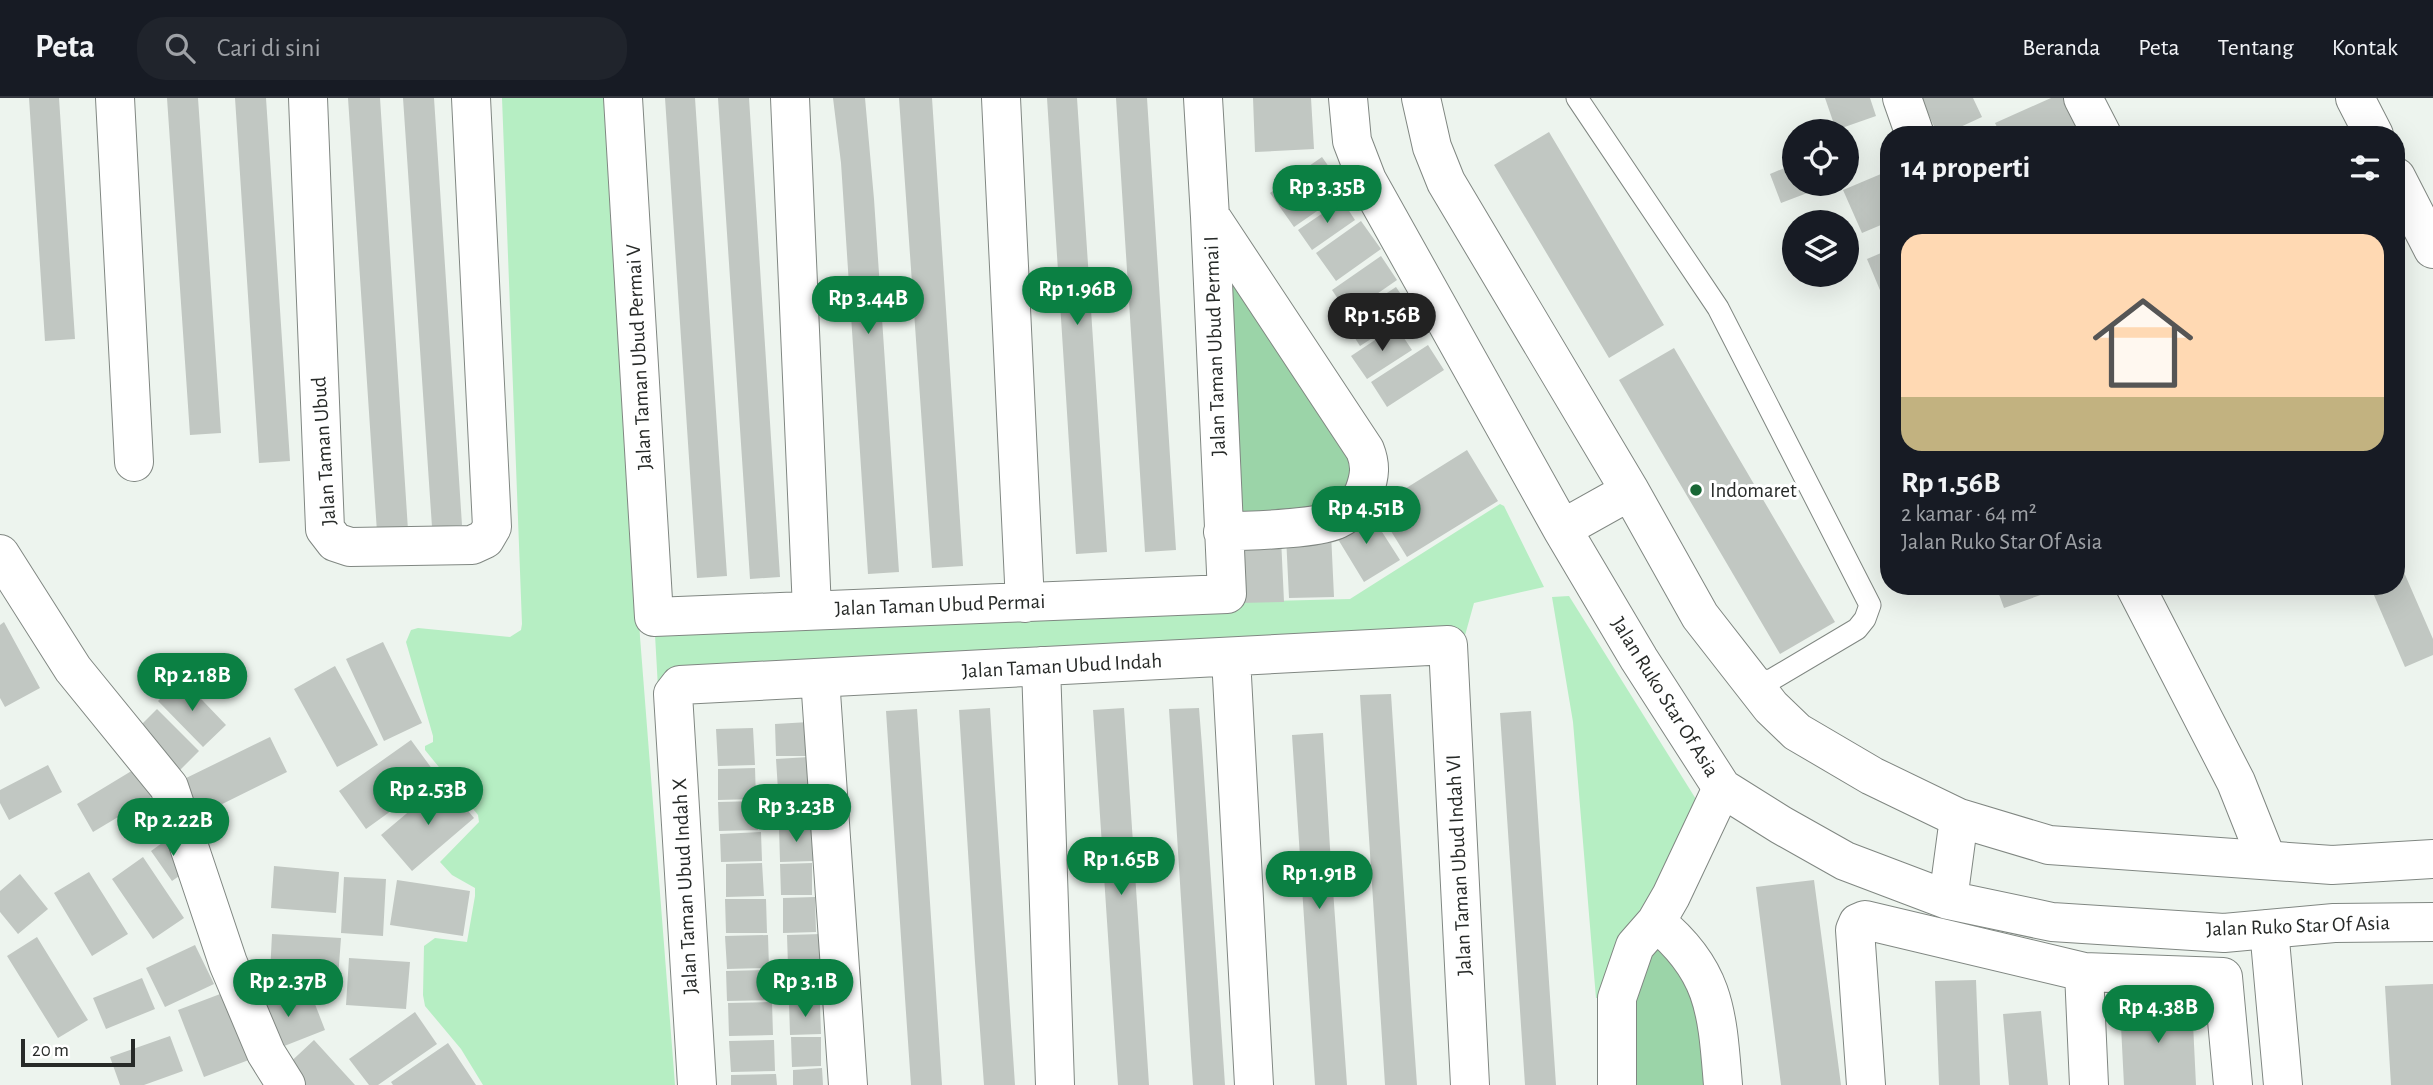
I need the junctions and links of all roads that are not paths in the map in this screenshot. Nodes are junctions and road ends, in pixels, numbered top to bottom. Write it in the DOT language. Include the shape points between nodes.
graph roads {
  1 [pos="115,98"];
  2 [pos="308,98"];
  3 [pos="471,98"];
  4 [pos="623,98"];
  5 [pos="790,98"];
  6 [pos="1001,98"];
  7 [pos="1203,98"];
  8 [pos="1348,98"];
  9 [pos="1421,98"];
  10 [pos="1577,98"];
  11 [pos="1902,98"];
  12 [pos="2083,98"];
  13 [pos="2355,98"];
  14 [pos="1912,126"];
  15 [pos="2097,126"];
  16 [pos="2369,126"];
  17 [pos="2405,195"];
  18 [pos="1210,217"];
  19 [pos="2433,249"];
  20 [pos="134,462"];
  21 [pos="1630,491"];
  22 [pos="1562,529"];
  23 [pos="1223,532"];
  24 [pos="0,554"];
  25 [pos="1227,594"];
  26 [pos="2140,595"];
  27 [pos="1025,603"];
  28 [pos="813,610"];
  29 [pos="654,617"];
  30 [pos="1448,646"];
  31 [pos="1231,658"];
  32 [pos="1041,666"];
  33 [pos="1745,675"];
  34 [pos="820,678"];
  35 [pos="677,687"];
  36 [pos="1722,788"];
  37 [pos="1959,818"];
  38 [pos="2433,859"];
  39 [pos="2267,860"];
  40 [pos="2332,865"];
  41 [pos="1948,900"];
  42 [pos="1656,922"];
  43 [pos="2433,922"];
  44 [pos="2334,923"];
  45 [pos="2269,929"];
  46 [pos="2084,972"];
  47 [pos="286,1085"];
  48 [pos="696,1085"];
  49 [pos="849,1085"];
  50 [pos="1055,1085"];
  51 [pos="1254,1085"];
  52 [pos="1470,1085"];
  53 [pos="1617,1085"];
  54 [pos="1723,1085"];
  55 [pos="1866,1085"];
  56 [pos="2090,1085"];
  57 [pos="2233,1085"];
  58 [pos="2283,1085"];
  1 -- 20 [label="street"];
  2 -- 3 [label="street, Jalan Taman Ubud" via="325,528 335,542 350,547 472,545 485,539 492,527"];
  4 -- 29 [label="street, Jalan Taman Ubud Permai V"];
  5 -- 28 [label="street"];
  6 -- 27 [label="street"];
  7 -- 18 [label="street, Jalan Taman Ubud Permai I"];
  8 -- 22 [label="street, Jalan Ruko Star Of Asia" via="1352,141 1367,180"];
  9 -- 21 [label="street" via="1446,182"];
  10 -- 33 [label="lane" via="1718,308 1870,605 1857,629 1771,680"];
  11 -- 14 [label="street"];
  12 -- 15 [label="street"];
  13 -- 16 [label="street"];
  17 -- 19 [label="street"];
  18 -- 23 [label="street, Jalan Taman Ubud Permai I"];
  18 -- 23 [label="street" via="1365,450 1370,470 1362,496 1341,518"];
  21 -- 22 [label="street"];
  21 -- 33 [label="street" via="1700,616"];
  22 -- 36 [label="street, Jalan Ruko Star Of Asia"];
  23 -- 25 [label="street, Jalan Taman Ubud Permai I"];
  24 -- 47 [label="street" via="74,669 169,787 228,963 266,1053"];
  25 -- 27 [label="street, Jalan Taman Ubud Permai"];
  26 -- 39 [label="street" via="2236,782"];
  27 -- 28 [label="street, Jalan Taman Ubud Permai"];
  28 -- 29 [label="street, Jalan Taman Ubud Permai"];
  30 -- 31 [label="street, Jalan Taman Ubud Indah"];
  30 -- 52 [label="street, Jalan Taman Ubud Indah VI"];
  31 -- 32 [label="street, Jalan Taman Ubud Indah"];
  31 -- 51 [label="street"];
  32 -- 34 [label="street, Jalan Taman Ubud Indah"];
  32 -- 50 [label="street"];
  33 -- 37 [label="street" via="1797,732 1872,776"];
  34 -- 35 [label="street, Jalan Taman Ubud Indah"];
  34 -- 49 [label="street"];
  35 -- 48 [label="street, Jalan Taman Ubud Indah X" via="673,694"];
  36 -- 41 [label="street, Jalan Ruko Star Of Asia" via="1844,861"];
  36 -- 42 [label="street"];
  37 -- 39 [label="street" via="2049,845"];
  37 -- 41 [label="street"];
  38 -- 40 [label="street"];
  39 -- 40 [label="street"];
  40 -- 44 [label="street"];
  41 -- 45 [label="street, Jalan Ruko Star Of Asia" via="2052,922 2224,933"];
  42 -- 53 [label="street" via="1635,946 1617,998"];
  42 -- 54 [label="street" via="1677,939 1707,983 1717,1022"];
  43 -- 44 [label="street, Jalan Ruko Star Of Asia"];
  44 -- 45 [label="street, Jalan Ruko Star Of Asia"];
  45 -- 58 [label="street"];
  46 -- 55 [label="street" via="1866,920 1858,923"];
  46 -- 56 [label="street"];
  46 -- 57 [label="street" via="2223,977"];
}
